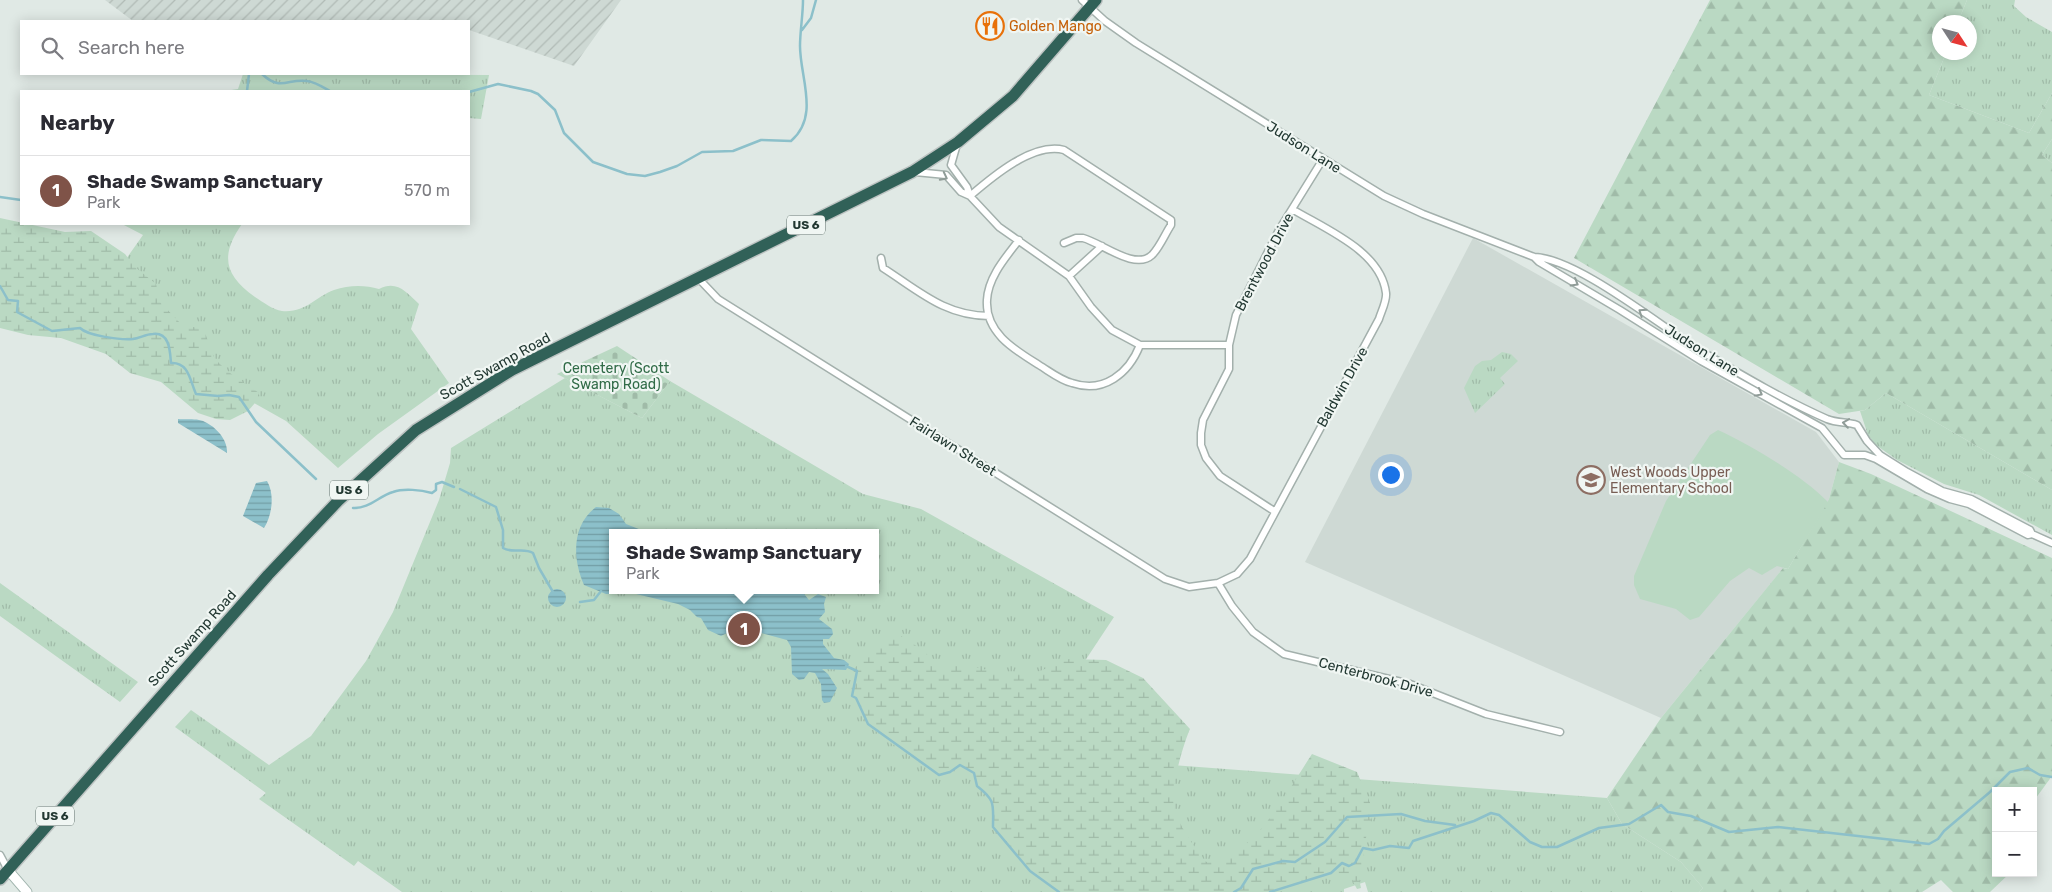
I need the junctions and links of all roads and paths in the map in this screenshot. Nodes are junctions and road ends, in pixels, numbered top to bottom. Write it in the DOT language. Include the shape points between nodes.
graph roads {
  1 [pos="1090,2"];
  2 [pos="958,142"];
  3 [pos="1323,159"];
  4 [pos="912,172"];
  5 [pos="970,196"];
  6 [pos="1292,209"];
  7 [pos="1018,240"];
  8 [pos="1064,244"];
  9 [pos="1102,246"];
  10 [pos="1534,256"];
  11 [pos="881,258"];
  12 [pos="1070,276"];
  13 [pos="699,278"];
  14 [pos="989,316"];
  15 [pos="1140,345"];
  16 [pos="1229,345"];
  17 [pos="1867,441"];
  18 [pos="1858,454"];
  19 [pos="1274,511"];
  20 [pos="2032,534"];
  21 [pos="2052,544"];
  22 [pos="1218,583"];
  23 [pos="1560,732"];
  24 [pos="0,855"];
  25 [pos="4,874"];
  26 [pos="27,892"];
  1 -- 2 [label="highway, Scott Swamp Road / US 6" via="1013,96"];
  1 -- 3 [label="street, Judson Lane" via="1105,21 1136,43"];
  2 -- 4 [label="highway, Scott Swamp Road / US 6"];
  2 -- 5 [label="street" via="951,165 968,187"];
  3 -- 6 [label="street, Brentwood Drive"];
  3 -- 10 [label="street, Judson Lane" via="1401,204"];
  4 -- 5 [label="street, one-way" via="946,175 961,192"];
  4 -- 13 [label="highway, Scott Swamp Road / US 6"];
  5 -- 7 [label="street" via="999,227"];
  5 -- 9 [label="street" via="998,173 1033,153 1048,148 1064,150 1171,220 1154,254 1144,260 1133,260"];
  6 -- 16 [label="street, Brentwood Drive" via="1236,315"];
  6 -- 19 [label="street, Baldwin Drive" via="1362,251 1379,270 1387,295 1379,319"];
  7 -- 12 [label="street"];
  7 -- 14 [label="street" via="991,282 987,300"];
  8 -- 9 [label="street" via="1083,238"];
  9 -- 12 [label="street"];
  17 -- 10 [label="street, Judson Lane, one-way" via="1857,425 1828,419 1747,378 1589,278 1556,262"];
  10 -- 18 [label="street, Judson Lane, one-way" via="1538,262 1701,361 1822,428 1844,455"];
  11 -- 14 [label="street" via="883,268 942,306 962,314"];
  12 -- 15 [label="street" via="1112,330"];
  13 -- 22 [label="street, Fairlawn Street" via="718,299 1165,579 1189,587"];
  13 -- 25 [label="highway, Scott Swamp Road / US 6" via="512,370 416,430 338,501 270,573"];
  14 -- 15 [label="street" via="998,335 1011,348 1062,379 1082,386 1104,384 1122,374 1135,358"];
  15 -- 16 [label="street"];
  16 -- 19 [label="street, Brentwood Drive" via="1229,369 1203,420 1201,445 1206,458 1220,476"];
  17 -- 18 [label="street"];
  17 -- 20 [label="street, Judson Lane" via="1880,455 1906,472 1942,491 1972,499"];
  18 -- 20 [label="street, Judson Lane" via="1876,459 1927,489 1969,504 2028,535"];
  19 -- 22 [label="street, Baldwin Drive" via="1250,559 1237,574"];
  20 -- 21 [label="street, Judson Lane"];
  22 -- 23 [label="street, Centerbrook Drive" via="1253,632 1284,654 1410,684 1486,714"];
  24 -- 25 [label="street"];
  25 -- 26 [label="street"];
}
